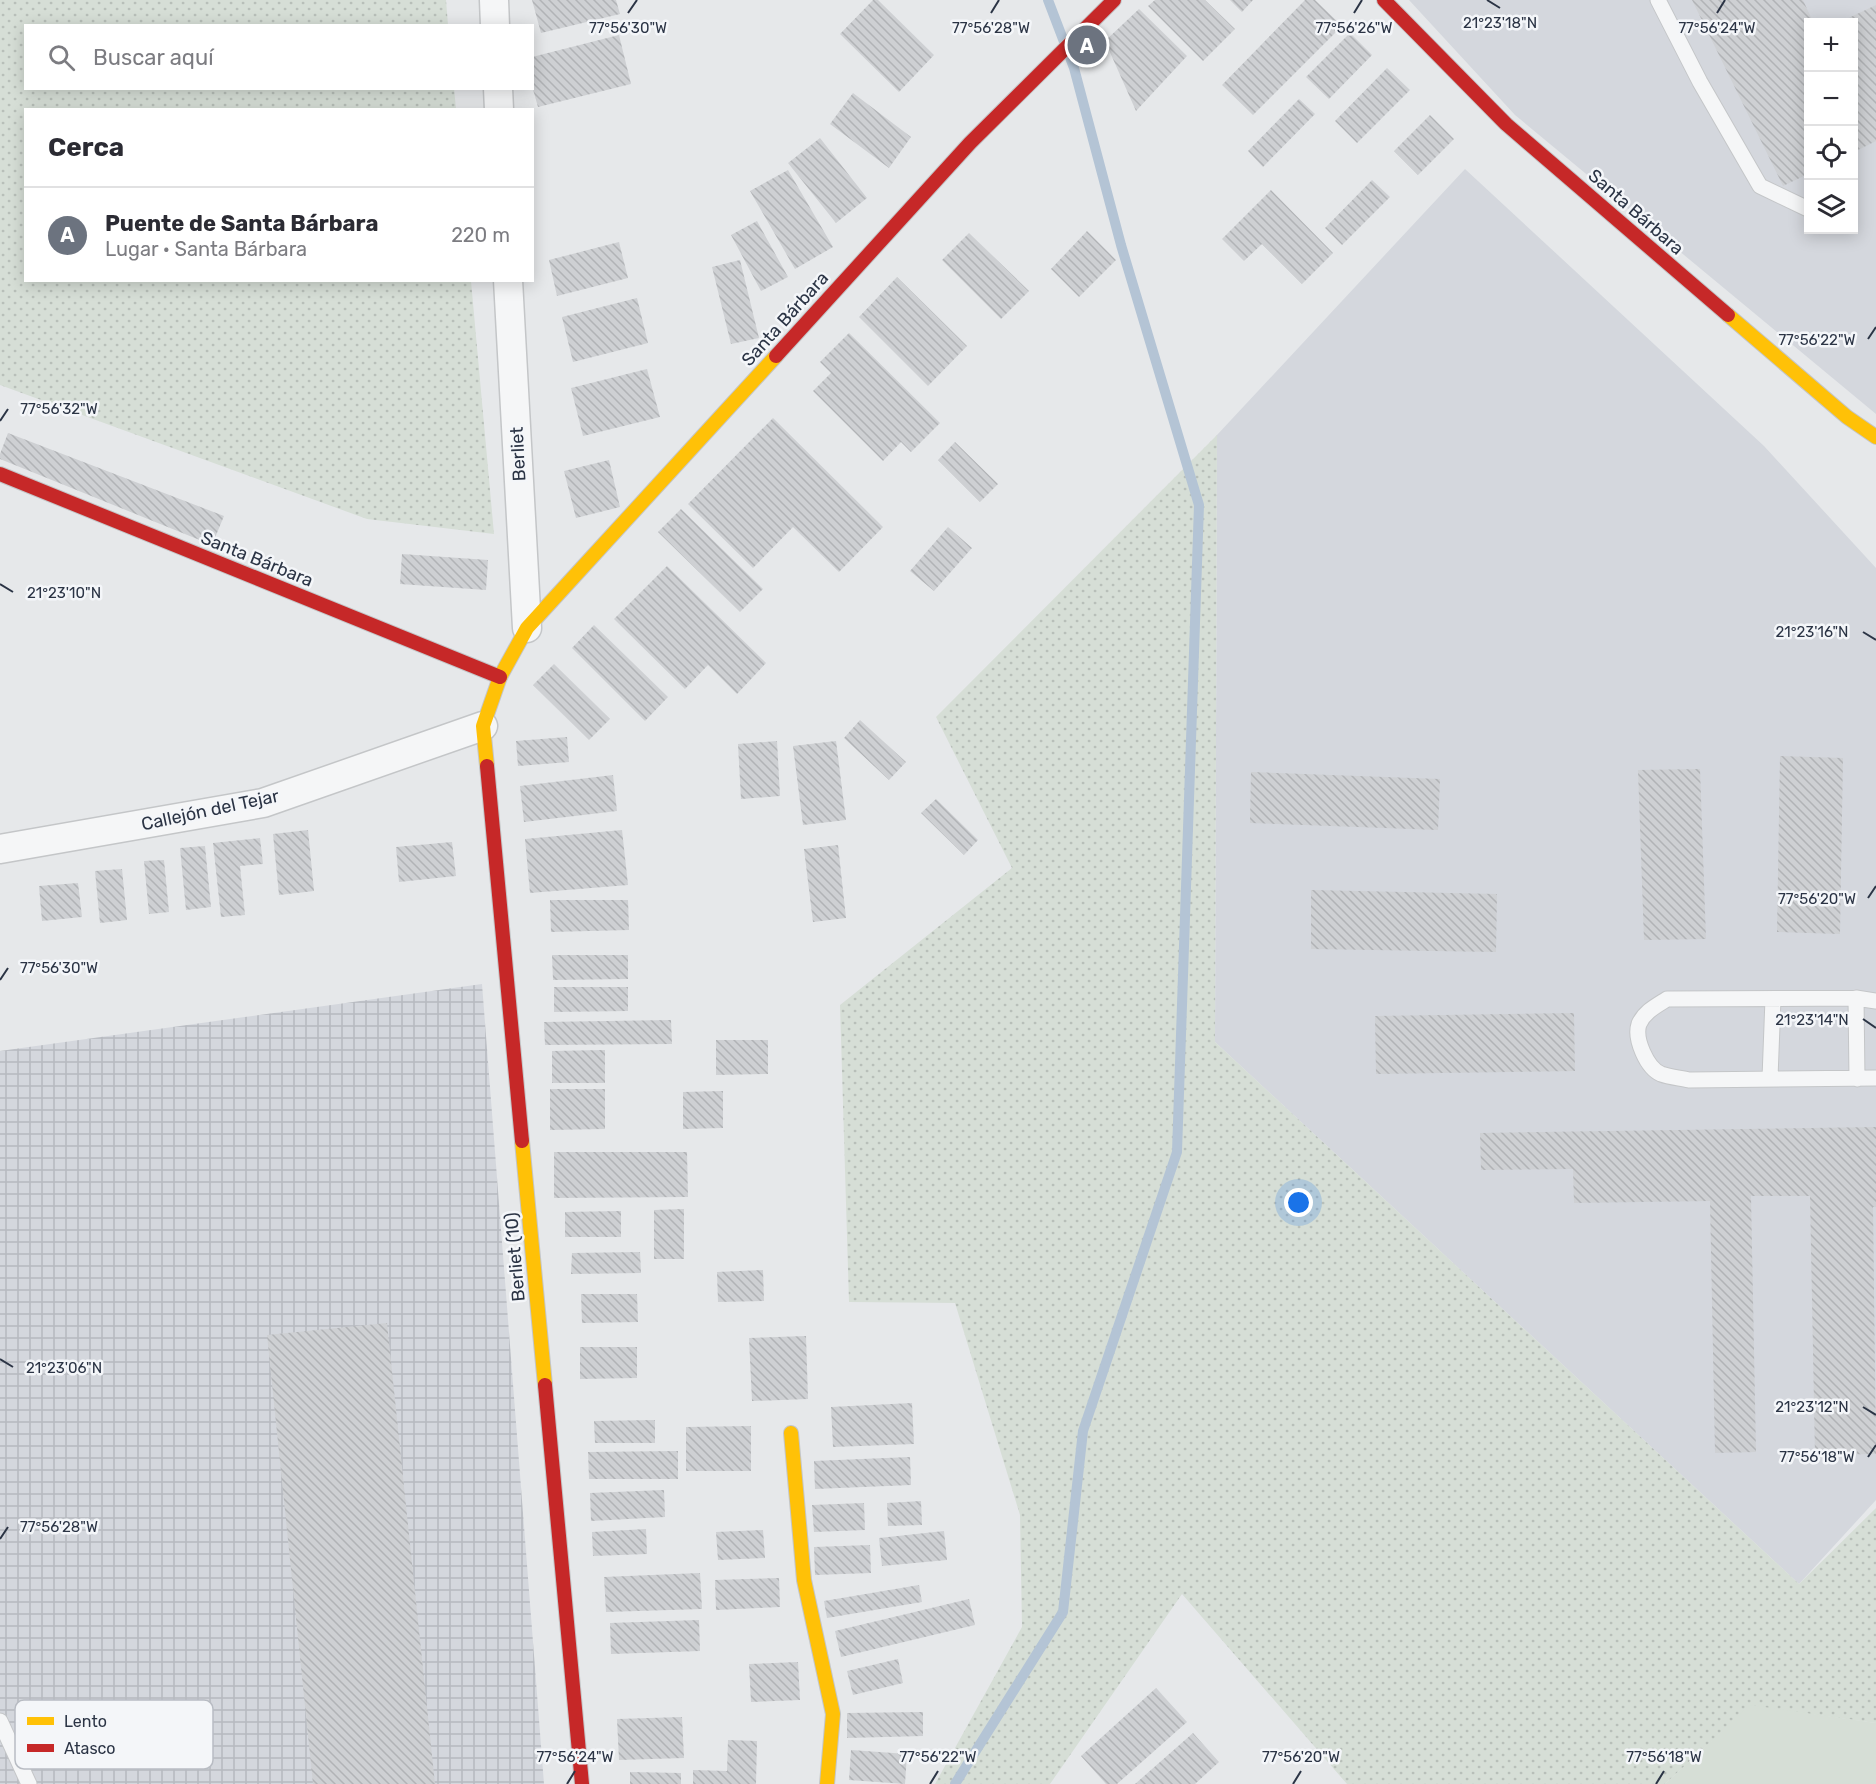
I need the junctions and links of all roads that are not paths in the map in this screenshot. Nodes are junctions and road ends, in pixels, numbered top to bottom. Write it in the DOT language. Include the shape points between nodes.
graph roads {
  1 [pos="494,0"];
  2 [pos="1114,0"];
  3 [pos="1384,0"];
  4 [pos="1659,0"];
  5 [pos="495,24"];
  6 [pos="498,90"];
  7 [pos="499,108"];
  8 [pos="1804,208"];
  9 [pos="508,282"];
  10 [pos="1876,437"];
  11 [pos="0,474"];
  12 [pos="527,628"];
  13 [pos="500,677"];
  14 [pos="483,726"];
  15 [pos="0,849"];
  16 [pos="1856,998"];
  17 [pos="1773,999"];
  18 [pos="1876,1001"];
  19 [pos="1770,1078"];
  20 [pos="1876,1078"];
  21 [pos="1857,1079"];
  22 [pos="791,1433"];
  23 [pos="0,1721"];
  24 [pos="15,1754"];
  25 [pos="22,1769"];
  26 [pos="29,1784"];
  27 [pos="582,1784"];
  28 [pos="827,1784"];
  1 -- 5 [label="street"];
  2 -- 12 [label="street, Santa Bárbara" via="970,143"];
  3 -- 10 [label="street, Santa Bárbara" via="1506,124 1847,417"];
  4 -- 8 [label="lane" via="1700,82 1760,186"];
  6 -- 7 [label="street"];
  9 -- 12 [label="street, Berliet"];
  11 -- 13 [label="street, Santa Bárbara"];
  12 -- 13 [label="street, Santa Bárbara"];
  13 -- 14 [label="street, Santa Bárbara"];
  14 -- 15 [label="street, Callejón del Tejar" via="263,803"];
  14 -- 27 [label="street, Berliet (10)"];
  16 -- 17 [label="lane"];
  16 -- 18 [label="lane"];
  16 -- 21 [label="lane"];
  17 -- 19 [label="lane"];
  17 -- 19 [label="lane" via="1667,999 1649,1010 1639,1026 1643,1052 1659,1073 1689,1080"];
  19 -- 21 [label="lane"];
  20 -- 21 [label="lane"];
  22 -- 28 [label="street" via="804,1580 833,1714"];
  23 -- 24 [label="lane"];
  25 -- 26 [label="lane"];
}
